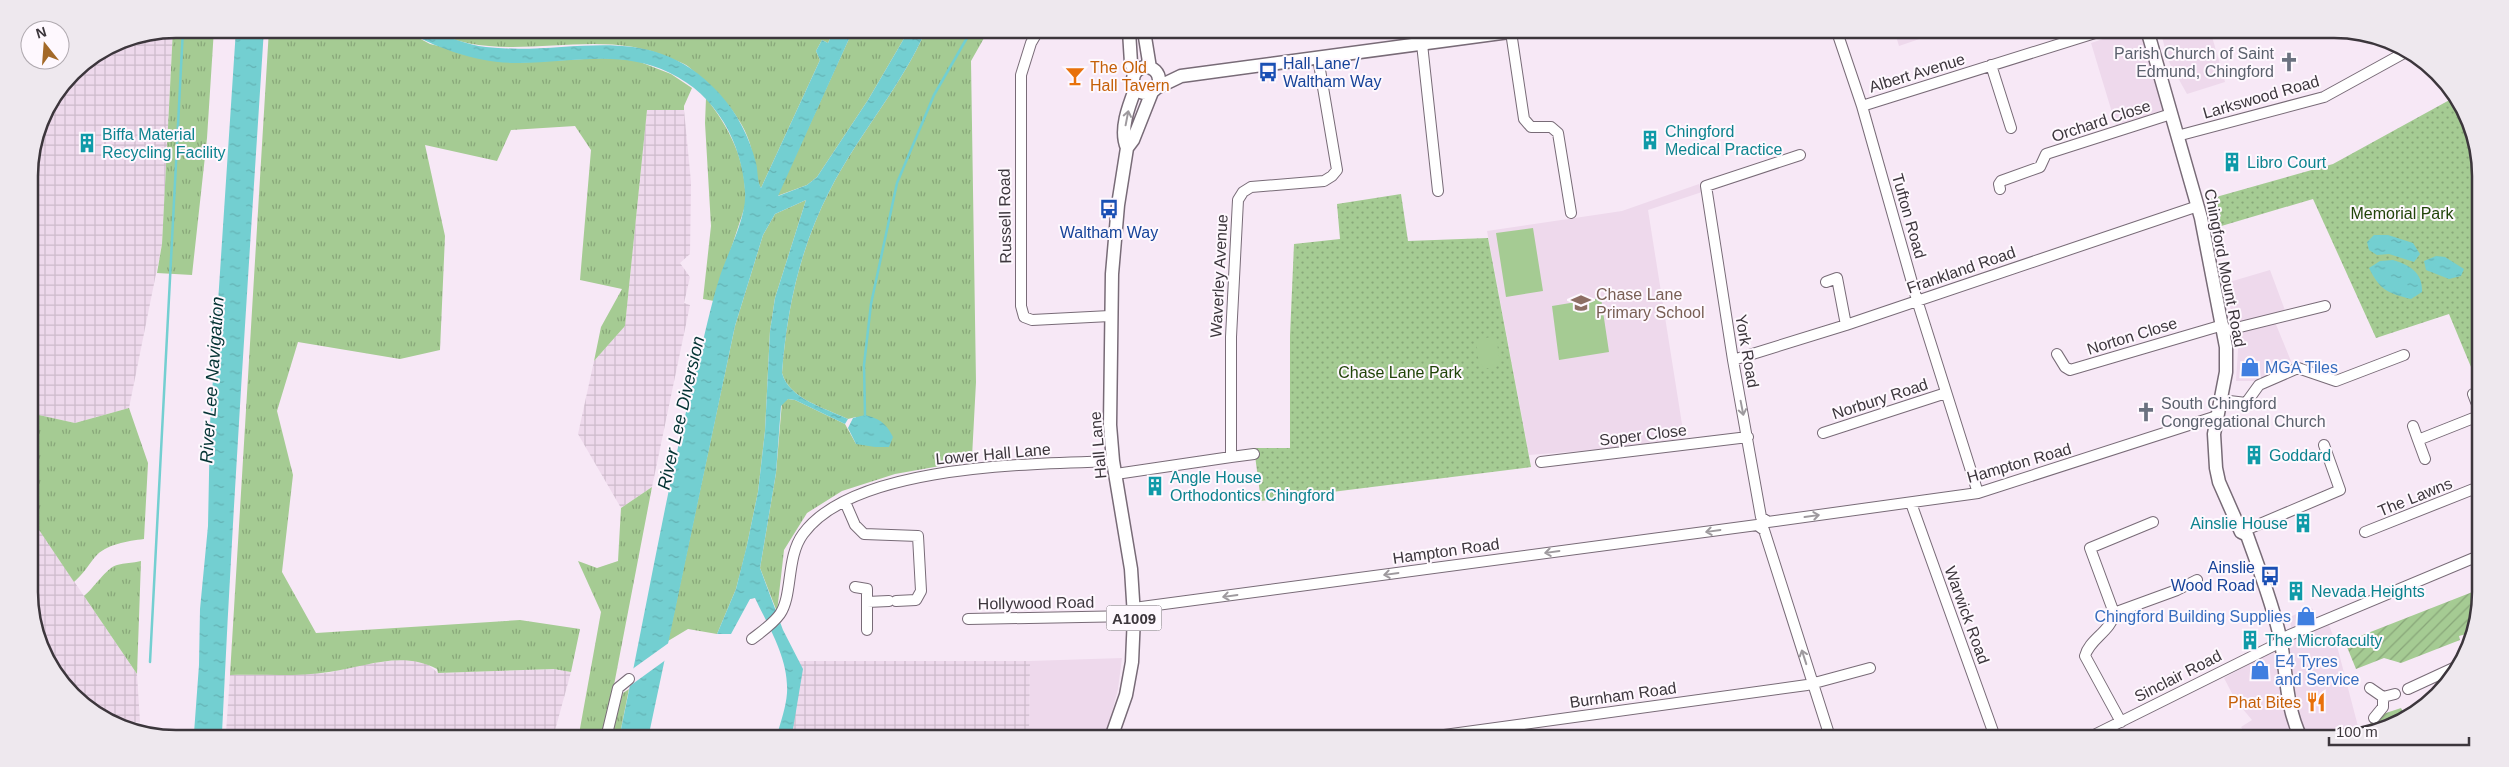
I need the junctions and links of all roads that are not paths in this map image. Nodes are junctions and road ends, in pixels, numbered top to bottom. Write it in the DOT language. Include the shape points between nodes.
graph roads {
  1 [pos="1034,38"];
  2 [pos="1129,38"];
  3 [pos="1145,38"];
  4 [pos="1466,38"];
  5 [pos="1511,38"];
  6 [pos="1839,38"];
  7 [pos="2079,38"];
  8 [pos="2149,38"];
  9 [pos="1422,44"];
  10 [pos="2400,55"];
  11 [pos="1318,58"];
  12 [pos="1991,65"];
  13 [pos="1152,69"];
  14 [pos="1135,73"];
  15 [pos="1181,76"];
  16 [pos="1136,87"];
  17 [pos="1154,90"];
  18 [pos="1862,106"];
  19 [pos="2171,114"];
  20 [pos="2010,128"];
  21 [pos="2177,136"];
  22 [pos="1127,148"];
  23 [pos="1800,155"];
  24 [pos="2000,189"];
  25 [pos="1438,191"];
  26 [pos="2198,206"];
  27 [pos="1571,213"];
  28 [pos="1826,282"];
  29 [pos="1917,300"];
  30 [pos="2325,306"];
  31 [pos="1110,316"];
  32 [pos="1846,326"];
  33 [pos="2223,328"];
  34 [pos="2057,354"];
  35 [pos="2404,355"];
  36 [pos="1733,360"];
  37 [pos="1946,393"];
  38 [pos="2221,400"];
  39 [pos="2217,416"];
  40 [pos="2472,418"];
  41 [pos="2413,426"];
  42 [pos="1823,433"];
  43 [pos="1748,437"];
  44 [pos="2418,440"];
  45 [pos="2324,445"];
  46 [pos="1254,454"];
  47 [pos="1231,457"];
  48 [pos="2425,459"];
  49 [pos="1541,462"];
  50 [pos="1115,468"];
  51 [pos="2472,490"];
  52 [pos="1978,493"];
  53 [pos="845,502"];
  54 [pos="1911,502"];
  55 [pos="2152,522"];
  56 [pos="1762,523"];
  57 [pos="2241,532"];
  58 [pos="2365,532"];
  59 [pos="2472,560"];
  60 [pos="2197,580"];
  61 [pos="856,587"];
  62 [pos="867,602"];
  63 [pos="1134,612"];
  64 [pos="2114,613"];
  65 [pos="968,619"];
  66 [pos="867,630"];
  67 [pos="752,638"];
  68 [pos="2280,641"];
  69 [pos="1870,668"];
  70 [pos="2445,672"];
  71 [pos="629,679"];
  72 [pos="1813,684"];
  73 [pos="2370,688"];
  74 [pos="2408,689"];
  75 [pos="2395,694"];
  76 [pos="2383,697"];
  77 [pos="2374,718"];
  78 [pos="2121,722"];
  79 [pos="1486,729"];
  80 [pos="1828,729"];
  81 [pos="1992,729"];
  82 [pos="2106,729"];
  83 [pos="2298,729"];
  84 [pos="609,730"];
  85 [pos="1114,730"];
  1 -- 31 [label="street, Russell Road" via="1021,75 1021,306 1024,317 1032,320"];
  2 -- 14 [label="main road"];
  3 -- 13 [label="main road"];
  4 -- 9 [label="main road"];
  5 -- 27 [label="street" via="1524,119 1531,127 1551,127 1558,133"];
  6 -- 18 [label="street, Tufton Road"];
  7 -- 12 [label="street, Albert Avenue"];
  8 -- 19 [label="main road, Chingford Mount Road"];
  9 -- 11 [label="main road"];
  9 -- 25 [label="street"];
  10 -- 21 [label="street, Larkswood Road" via="2324,97"];
  11 -- 15 [label="main road"];
  11 -- 47 [label="street, Waverley Avenue" via="1337,170 1324,180 1251,187 1238,200 1231,336"];
  12 -- 18 [label="street, Albert Avenue"];
  12 -- 20 [label="street"];
  13 -- 14 [label="main road" via="1142,68"];
  13 -- 15 [label="main road"];
  13 -- 17 [label="main road" via="1158,79"];
  14 -- 16 [label="main road"];
  15 -- 17 [label="main road"];
  16 -- 17 [label="main road" via="1142,92"];
  22 -- 16 [label="main road, Hall Lane / A1009, one-way" via="1124,140 1126,116"];
  17 -- 22 [label="main road, Hall Lane / A1009"];
  18 -- 29 [label="street, Tufton Road"];
  19 -- 21 [label="main road, Chingford Mount Road"];
  19 -- 24 [label="street, Orchard Close" via="2046,154 2040,167 2001,180 1998,184"];
  21 -- 26 [label="main road, Chingford Mount Road"];
  22 -- 31 [label="main road, Hall Lane / A1009" via="1118,205"];
  23 -- 36 [label="street, York Road" via="1706,186"];
  26 -- 29 [label="street, Frankland Road"];
  26 -- 33 [label="main road, Chingford Mount Road"];
  28 -- 32 [label="street" via="1837,278"];
  29 -- 32 [label="street, Frankland Road"];
  29 -- 37 [label="street, Tufton Road"];
  30 -- 33 [label="street"];
  31 -- 50 [label="main road, Hall Lane / A1009" via="1110,425"];
  32 -- 36 [label="street, Frankland Road"];
  33 -- 34 [label="street, Norton Close" via="2070,370"];
  33 -- 38 [label="main road, Chingford Mount Road" via="2227,362"];
  35 -- 38 [label="street" via="2336,381 2298,368 2259,385 2246,402"];
  36 -- 43 [label="street, York Road, one-way"];
  37 -- 42 [label="street, Norbury Road"];
  37 -- 52 [label="street, Tufton Road"];
  38 -- 39 [label="main road, Chingford Mount Road"];
  39 -- 52 [label="street, Hampton Road"];
  39 -- 57 [label="main road, Chingford Mount Road" via="2216,468"];
  40 -- 44 [label="street"];
  41 -- 44 [label="street"];
  43 -- 49 [label="street, Soper Close"];
  43 -- 56 [label="street, York Road"];
  44 -- 48 [label="street"];
  45 -- 57 [label="street" via="2340,490"];
  46 -- 47 [label="street"];
  47 -- 50 [label="street"];
  50 -- 53 [label="street, Lower Hall Lane" via="1024,464 960,470 899,482"];
  50 -- 63 [label="main road, Hall Lane / A1009" via="1131,570"];
  51 -- 58 [label="street, The Lawns"];
  52 -- 54 [label="street, Hampton Road"];
  53 -- 62 [label="street" via="864,534 918,536 920,592 916,600"];
  53 -- 67 [label="street, Lower Hall Lane" via="822,514 798,542 780,614"];
  56 -- 54 [label="street, Hampton Road, one-way"];
  54 -- 81 [label="street, Warwick Road"];
  55 -- 64 [label="street" via="2090,548"];
  56 -- 63 [label="street, Hampton Road, one-way"];
  72 -- 56 [label="street, York Road, one-way"];
  57 -- 68 [label="main road, Chingford Mount Road" via="2247,535 2266,587"];
  59 -- 68 [label="street"];
  60 -- 64 [label="street"];
  61 -- 62 [label="street" via="867,589"];
  62 -- 66 [label="street"];
  63 -- 65 [label="street, Hollywood Road"];
  63 -- 85 [label="main road, Hall Lane / A1009" via="1132,662 1126,695"];
  64 -- 78 [label="street" via="2111,622 2085,656"];
  68 -- 78 [label="street, Sinclair Road"];
  68 -- 83 [label="main road, Chingford Mount Road" via="2287,695"];
  69 -- 72 [label="street, Burnham Road"];
  70 -- 74 [label="street"];
  71 -- 84 [label="street" via="618,688"];
  72 -- 79 [label="street, Burnham Road"];
  72 -- 80 [label="street, York Road"];
  73 -- 76 [label="street"];
  75 -- 76 [label="street"];
  76 -- 77 [label="street" via="2383,707"];
  78 -- 82 [label="street, Sinclair Road"];
}
